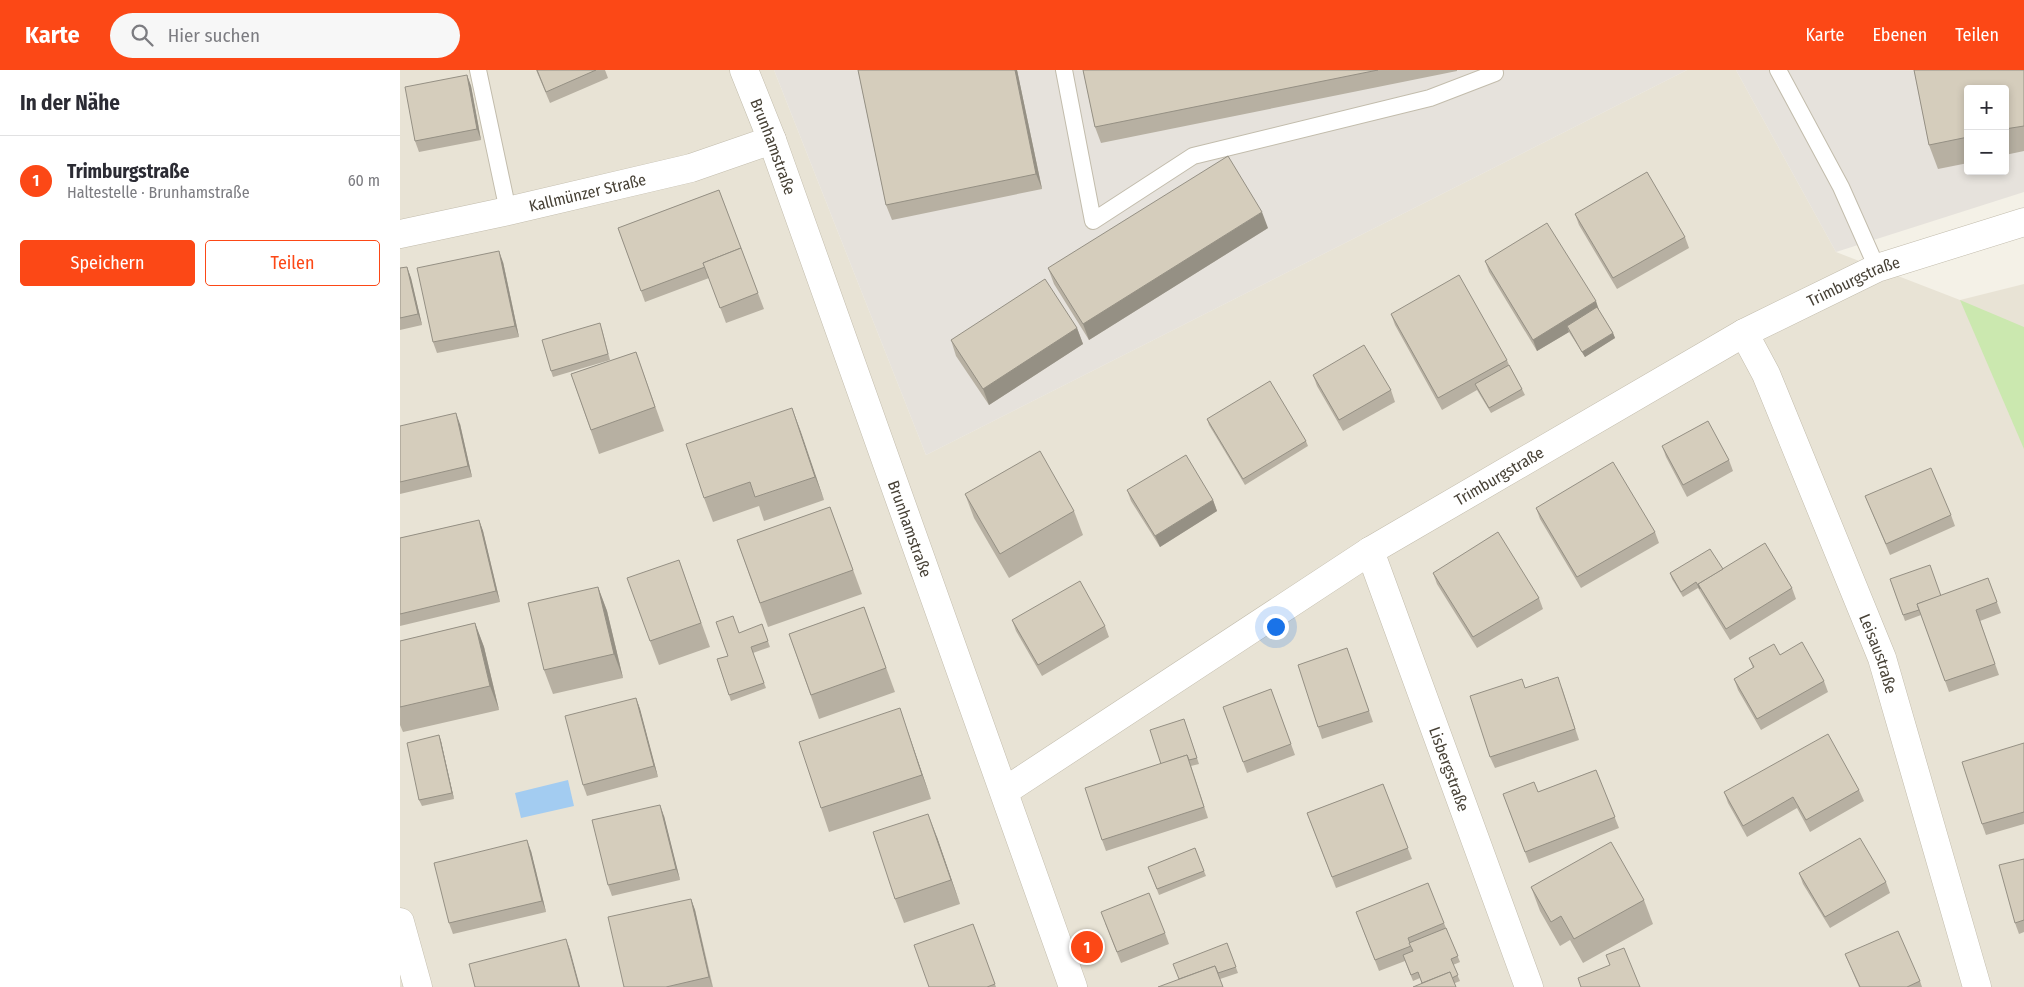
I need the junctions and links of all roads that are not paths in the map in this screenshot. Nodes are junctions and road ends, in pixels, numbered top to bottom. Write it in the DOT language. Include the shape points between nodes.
graph roads {
  1 [pos="478,70"];
  2 [pos="744,70"];
  3 [pos="1064,70"];
  4 [pos="1494,70"];
  5 [pos="1778,70"];
  6 [pos="772,140"];
  7 [pos="508,211"];
  8 [pos="2024,222"];
  9 [pos="400,234"];
  10 [pos="1877,268"];
  11 [pos="1744,333"];
  12 [pos="1370,551"];
  13 [pos="1005,791"];
  14 [pos="400,922"];
  15 [pos="418,987"];
  16 [pos="1073,987"];
  17 [pos="1529,987"];
  18 [pos="1977,987"];
  1 -- 7 [label="lane"];
  2 -- 6 [label="street, Brunhamstraße"];
  3 -- 4 [label="lane" via="1093,221 1193,156 1430,98"];
  5 -- 10 [label="lane" via="1842,187"];
  6 -- 7 [label="street, Kallmünzer Straße" via="691,168"];
  6 -- 13 [label="street, Brunhamstraße"];
  7 -- 9 [label="street, Kallmünzer Straße"];
  8 -- 10 [label="street, Trimburgstraße"];
  10 -- 11 [label="street, Trimburgstraße"];
  11 -- 12 [label="street, Trimburgstraße"];
  11 -- 18 [label="street, Leisaustraße" via="1766,374 1882,658"];
  12 -- 13 [label="street, Trimburgstraße"];
  12 -- 17 [label="street, Lisbergstraße"];
  13 -- 16 [label="street, Brunhamstraße"];
  14 -- 15 [label="street"];
}
